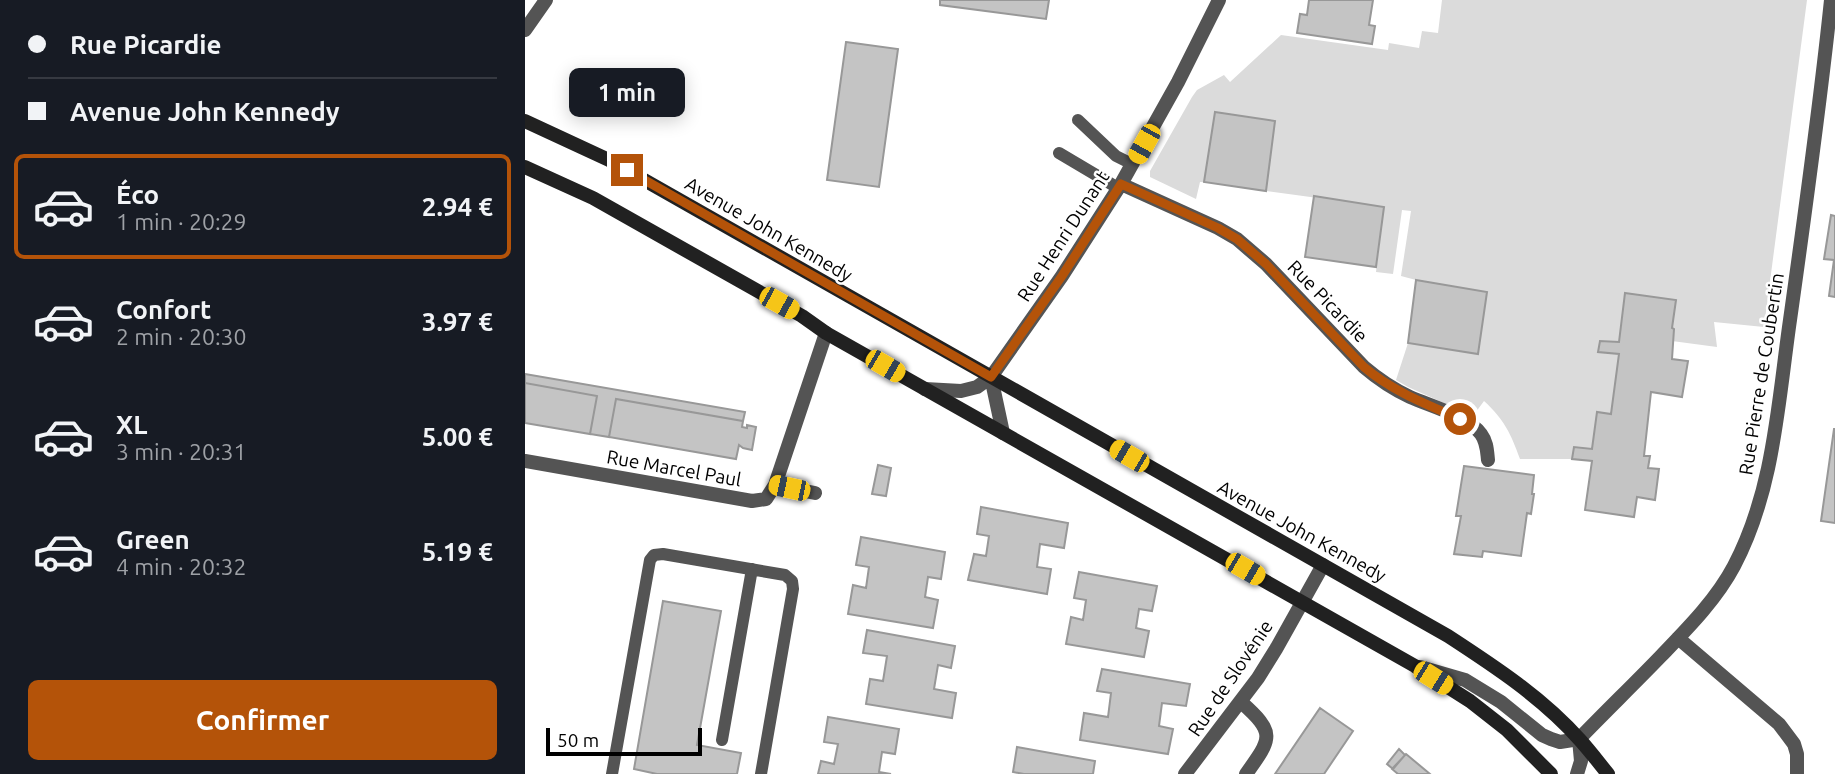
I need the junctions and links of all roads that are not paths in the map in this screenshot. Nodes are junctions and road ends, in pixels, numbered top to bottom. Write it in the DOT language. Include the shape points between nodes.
graph roads {
  1 [pos="545,0"];
  2 [pos="1219,0"];
  3 [pos="1831,0"];
  4 [pos="525,30"];
  5 [pos="1078,120"];
  6 [pos="525,121"];
  7 [pos="1059,153"];
  8 [pos="1132,164"];
  9 [pos="525,167"];
  10 [pos="1119,186"];
  11 [pos="826,333"];
  12 [pos="991,377"];
  13 [pos="925,389"];
  14 [pos="1003,433"];
  15 [pos="1488,460"];
  16 [pos="525,461"];
  17 [pos="775,485"];
  18 [pos="815,493"];
  19 [pos="1323,565"];
  20 [pos="752,569"];
  21 [pos="1302,602"];
  22 [pos="1678,638"];
  23 [pos="1415,666"];
  24 [pos="1241,702"];
  25 [pos="1579,739"];
  26 [pos="722,740"];
  27 [pos="612,774"];
  28 [pos="761,774"];
  29 [pos="1185,774"];
  30 [pos="1246,774"];
  31 [pos="1551,774"];
  32 [pos="1577,774"];
  33 [pos="1608,774"];
  34 [pos="1797,774"];
  1 -- 4 [label="street"];
  2 -- 8 [label="street, Rue Henri Dunant"];
  3 -- 22 [label="street, Rue Pierre de Coubertin" via="1763,493 1733,567 1709,604"];
  5 -- 8 [label="lane"];
  6 -- 12 [label="main road, Avenue John Kennedy" via="609,160"];
  7 -- 10 [label="lane"];
  8 -- 10 [label="street, Rue Henri Dunant"];
  9 -- 11 [label="main road" via="593,198"];
  10 -- 12 [label="street, Rue Henri Dunant"];
  10 -- 15 [label="street, Rue Picardie" via="1237,239 1377,378 1475,428 1482,435"];
  11 -- 13 [label="main road"];
  11 -- 17 [label="street"];
  12 -- 13 [label="street" via="961,391"];
  12 -- 14 [label="street"];
  12 -- 19 [label="main road, Avenue John Kennedy"];
  13 -- 14 [label="main road"];
  14 -- 21 [label="main road"];
  16 -- 17 [label="street, Rue Marcel Paul" via="752,501 766,499"];
  17 -- 18 [label="street"];
  19 -- 21 [label="street, Rue de Slovénie"];
  19 -- 25 [label="main road, Avenue John Kennedy" via="1483,659"];
  20 -- 26 [label="lane"];
  20 -- 27 [label="lane" via="663,554 650,560"];
  20 -- 28 [label="lane" via="785,575 793,589"];
  21 -- 23 [label="main road"];
  21 -- 24 [label="street, Rue de Slovénie"];
  22 -- 25 [label="street, Rue Pierre de Coubertin"];
  22 -- 34 [label="street" via="1779,724 1794,744"];
  23 -- 25 [label="street" via="1465,680 1542,735 1560,742"];
  23 -- 31 [label="main road" via="1507,730"];
  24 -- 29 [label="street, Rue de Slovénie"];
  24 -- 30 [label="street" via="1259,718 1266,732 1263,750"];
  25 -- 32 [label="street"];
  25 -- 33 [label="main road, Avenue John Kennedy"];
}
